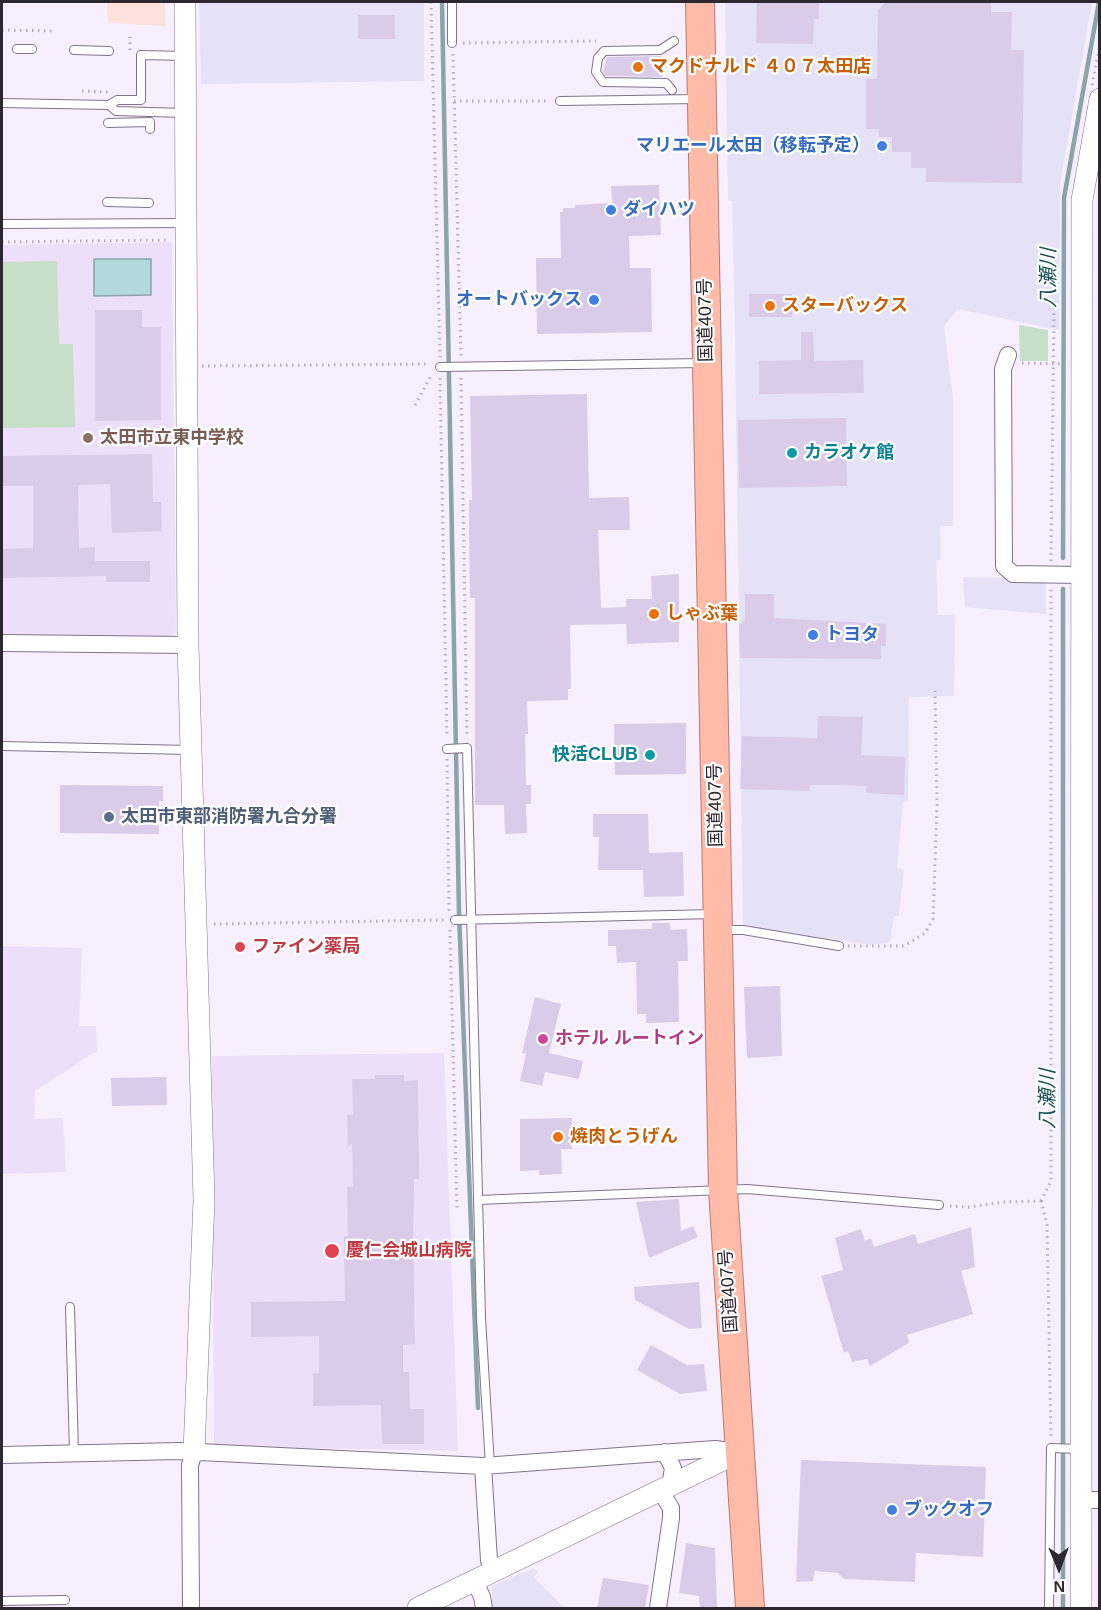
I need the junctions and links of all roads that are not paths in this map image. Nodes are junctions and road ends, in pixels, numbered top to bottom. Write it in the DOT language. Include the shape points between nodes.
graph roads {
  1 [pos="185,2"];
  2 [pos="452,2"];
  3 [pos="700,2"];
  4 [pos="674,41"];
  5 [pos="452,43"];
  6 [pos="17,49"];
  7 [pos="32,49"];
  8 [pos="74,50"];
  9 [pos="109,51"];
  10 [pos="185,56"];
  11 [pos="672,90"];
  12 [pos="702,99"];
  13 [pos="1100,99"];
  14 [pos="560,101"];
  15 [pos="2,103"];
  16 [pos="109,105"];
  17 [pos="186,113"];
  18 [pos="108,123"];
  19 [pos="150,129"];
  20 [pos="107,202"];
  21 [pos="149,203"];
  22 [pos="2,224"];
  23 [pos="180,232"];
  24 [pos="1013,359"];
  25 [pos="706,363"];
  26 [pos="442,367"];
  27 [pos="1083,575"];
  28 [pos="2,643"];
  29 [pos="188,645"];
  30 [pos="2,746"];
  31 [pos="449,748"];
  32 [pos="190,750"];
  33 [pos="452,920"];
  34 [pos="469,920"];
  35 [pos="718,922"];
  36 [pos="839,946"];
  37 [pos="723,1190"];
  38 [pos="478,1200"];
  39 [pos="939,1205"];
  40 [pos="70,1306"];
  41 [pos="1090,1379"];
  42 [pos="1076,1449"];
  43 [pos="194,1452"];
  44 [pos="665,1452"];
  45 [pos="739,1452"];
  46 [pos="74,1453"];
  47 [pos="2,1455"];
  48 [pos="487,1466"];
  49 [pos="665,1490"];
  50 [pos="1091,1500"];
  51 [pos="485,1576"];
  52 [pos="65,1600"];
  53 [pos="2,1601"];
  54 [pos="191,1608"];
  55 [pos="418,1608"];
  56 [pos="484,1608"];
  57 [pos="658,1608"];
  58 [pos="750,1608"];
  59 [pos="1049,1608"];
  60 [pos="1081,1608"];
  1 -- 10 [label="street"];
  2 -- 5 [label="lane"];
  3 -- 12 [label="highway, 国道407号"];
  4 -- 11 [label="lane" via="660,50 604,51 598,58 596,72 603,82 666,83"];
  6 -- 7 [label="lane"];
  8 -- 9 [label="lane"];
  10 -- 16 [label="lane" via="141,55 141,100 117,100"];
  10 -- 17 [label="street"];
  12 -- 14 [label="lane"];
  12 -- 25 [label="highway, 国道407号"];
  13 -- 27 [label="street" via="1082,200"];
  15 -- 16 [label="lane"];
  16 -- 17 [label="lane" via="116,111"];
  17 -- 23 [label="street"];
  18 -- 19 [label="lane" via="150,122"];
  20 -- 21 [label="lane"];
  22 -- 23 [label="lane" via="135,225"];
  23 -- 29 [label="street"];
  24 -- 27 [label="street" via="1003,369 1002,559 1007,571 1013,574"];
  25 -- 26 [label="lane"];
  25 -- 35 [label="highway, 国道407号"];
  27 -- 41 [label="street"];
  28 -- 29 [label="street"];
  29 -- 32 [label="street"];
  30 -- 32 [label="lane"];
  31 -- 34 [label="lane" via="466,748"];
  32 -- 43 [label="street" via="204,1200"];
  33 -- 34 [label="lane"];
  34 -- 35 [label="lane"];
  34 -- 38 [label="lane"];
  35 -- 36 [label="lane"];
  35 -- 37 [label="highway, 国道407号"];
  37 -- 38 [label="lane"];
  37 -- 39 [label="lane"];
  37 -- 45 [label="highway, 国道407号"];
  38 -- 48 [label="lane"];
  40 -- 46 [label="lane"];
  41 -- 42 [label="street"];
  42 -- 50 [label="street"];
  42 -- 59 [label="lane" via="1052,1448"];
  43 -- 46 [label="street"];
  43 -- 48 [label="street"];
  43 -- 54 [label="street" via="190,1465"];
  44 -- 45 [label="street"];
  44 -- 48 [label="street"];
  44 -- 49 [label="street" via="673,1468"];
  45 -- 49 [label="street"];
  45 -- 58 [label="highway, 国道407号"];
  46 -- 47 [label="street"];
  48 -- 51 [label="street" via="489,1560"];
  49 -- 51 [label="street"];
  49 -- 57 [label="street" via="671,1518"];
  50 -- 60 [label="street"];
  51 -- 55 [label="street"];
  51 -- 56 [label="street"];
  52 -- 53 [label="lane"];
}
